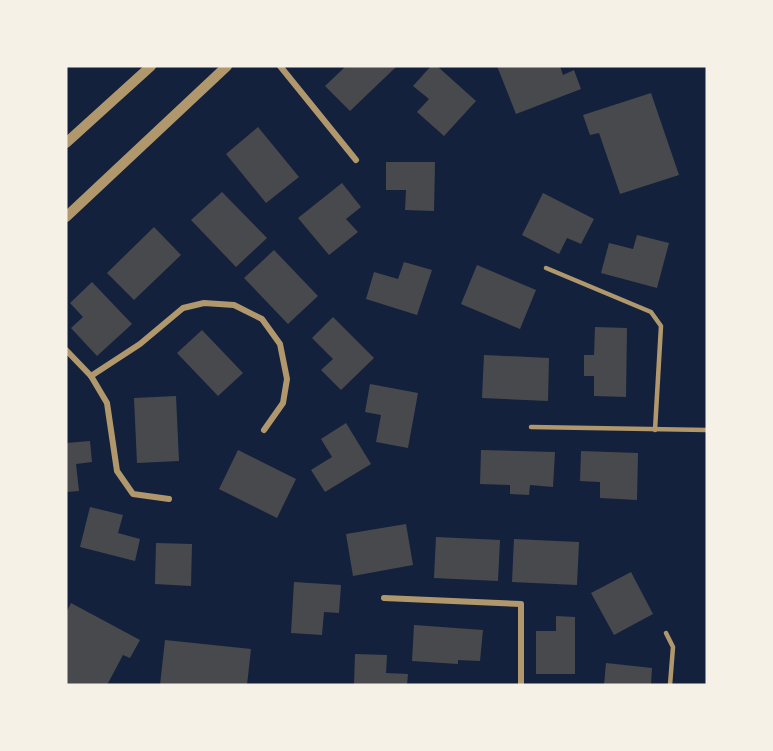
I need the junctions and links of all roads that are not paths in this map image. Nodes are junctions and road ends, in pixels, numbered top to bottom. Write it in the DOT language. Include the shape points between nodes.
graph roads {
  1 [pos="151,66"];
  2 [pos="227,66"];
  3 [pos="280,66"];
  4 [pos="66,143"];
  5 [pos="356,160"];
  6 [pos="66,217"];
  7 [pos="546,268"];
  8 [pos="66,350"];
  9 [pos="91,376"];
  10 [pos="531,427"];
  11 [pos="264,430"];
  12 [pos="654,430"];
  13 [pos="707,430"];
  14 [pos="170,499"];
  15 [pos="384,598"];
  16 [pos="666,633"];
  17 [pos="521,685"];
  18 [pos="670,685"];
  1 -- 4 [label="street"];
  2 -- 6 [label="street"];
  3 -- 5 [label="street"];
  7 -- 12 [label="lane" via="651,312 661,326"];
  8 -- 9 [label="street"];
  9 -- 11 [label="street" via="140,344 183,308 204,303 234,305 262,319 280,344 287,379 283,403"];
  9 -- 14 [label="street" via="107,403 117,471 133,494"];
  10 -- 12 [label="lane"];
  12 -- 13 [label="lane"];
  15 -- 17 [label="street" via="521,604"];
  16 -- 18 [label="lane" via="673,647"];
}
